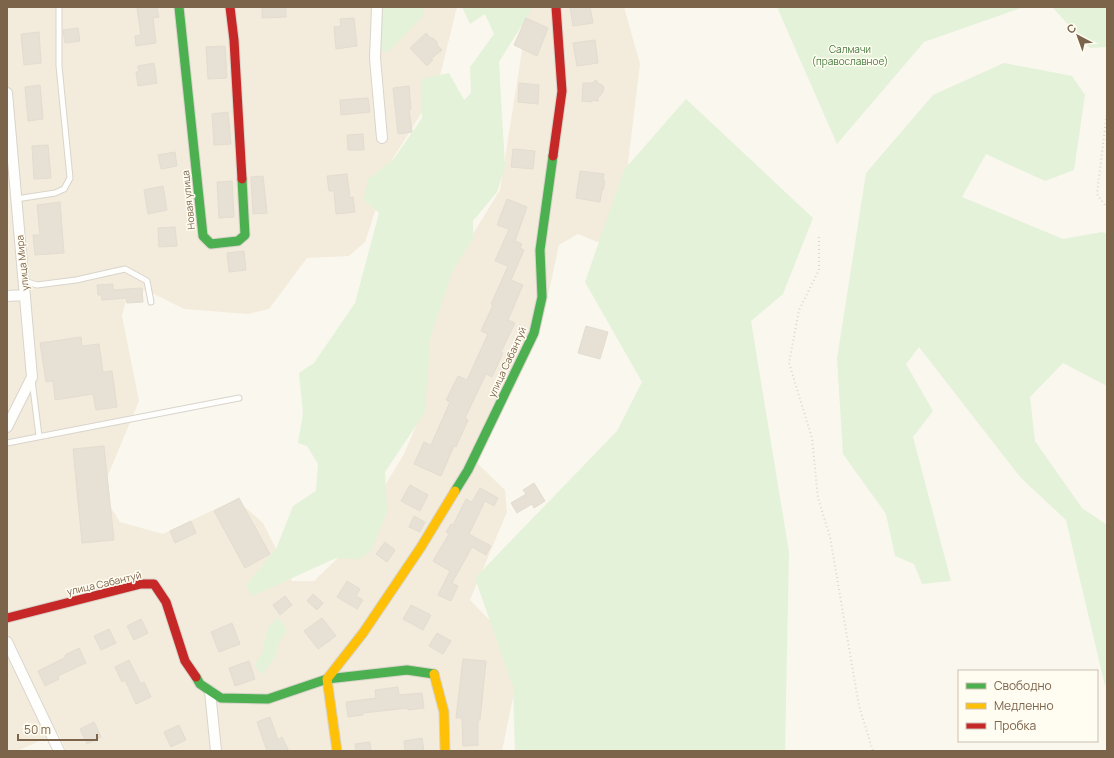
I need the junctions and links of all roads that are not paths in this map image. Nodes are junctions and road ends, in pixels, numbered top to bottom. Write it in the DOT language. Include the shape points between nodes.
graph roads {
  1 [pos="59,7"];
  2 [pos="179,7"];
  3 [pos="230,7"];
  4 [pos="377,7"];
  5 [pos="556,7"];
  6 [pos="7,93"];
  7 [pos="382,138"];
  8 [pos="16,199"];
  9 [pos="24,280"];
  10 [pos="25,295"];
  11 [pos="7,296"];
  12 [pos="151,302"];
  13 [pos="32,377"];
  14 [pos="239,398"];
  15 [pos="7,427"];
  16 [pos="39,436"];
  17 [pos="7,443"];
  18 [pos="7,618"];
  19 [pos="7,642"];
  20 [pos="327,679"];
  21 [pos="210,691"];
  22 [pos="59,751"];
  23 [pos="216,751"];
  24 [pos="337,751"];
  25 [pos="445,751"];
  1 -- 8 [label="lane" via="59,66 70,178 64,189 55,193"];
  2 -- 3 [label="street, Новая улица" via="203,236 211,244 238,241 245,235"];
  4 -- 7 [label="street" via="375,58"];
  5 -- 20 [label="street, улица Сабантуй" via="562,91 540,250 542,297 534,333 468,470 417,554"];
  6 -- 8 [label="street, улица Мира"];
  8 -- 9 [label="street, улица Мира"];
  9 -- 10 [label="street, улица Мира"];
  9 -- 12 [label="lane" via="37,285 76,280 125,269 147,281"];
  10 -- 11 [label="street"];
  10 -- 13 [label="street, улица Мира"];
  13 -- 15 [label="street"];
  13 -- 16 [label="lane"];
  14 -- 16 [label="lane"];
  16 -- 17 [label="lane"];
  18 -- 21 [label="street, улица Сабантуй" via="141,584 154,584 166,602 185,661 200,684"];
  19 -- 22 [label="street"];
  20 -- 21 [label="street, улица Сабантуй" via="268,699 221,698"];
  20 -- 24 [label="street"];
  20 -- 25 [label="street, улица Сабантуй" via="407,670 434,674 444,712"];
  21 -- 23 [label="street"];
}
